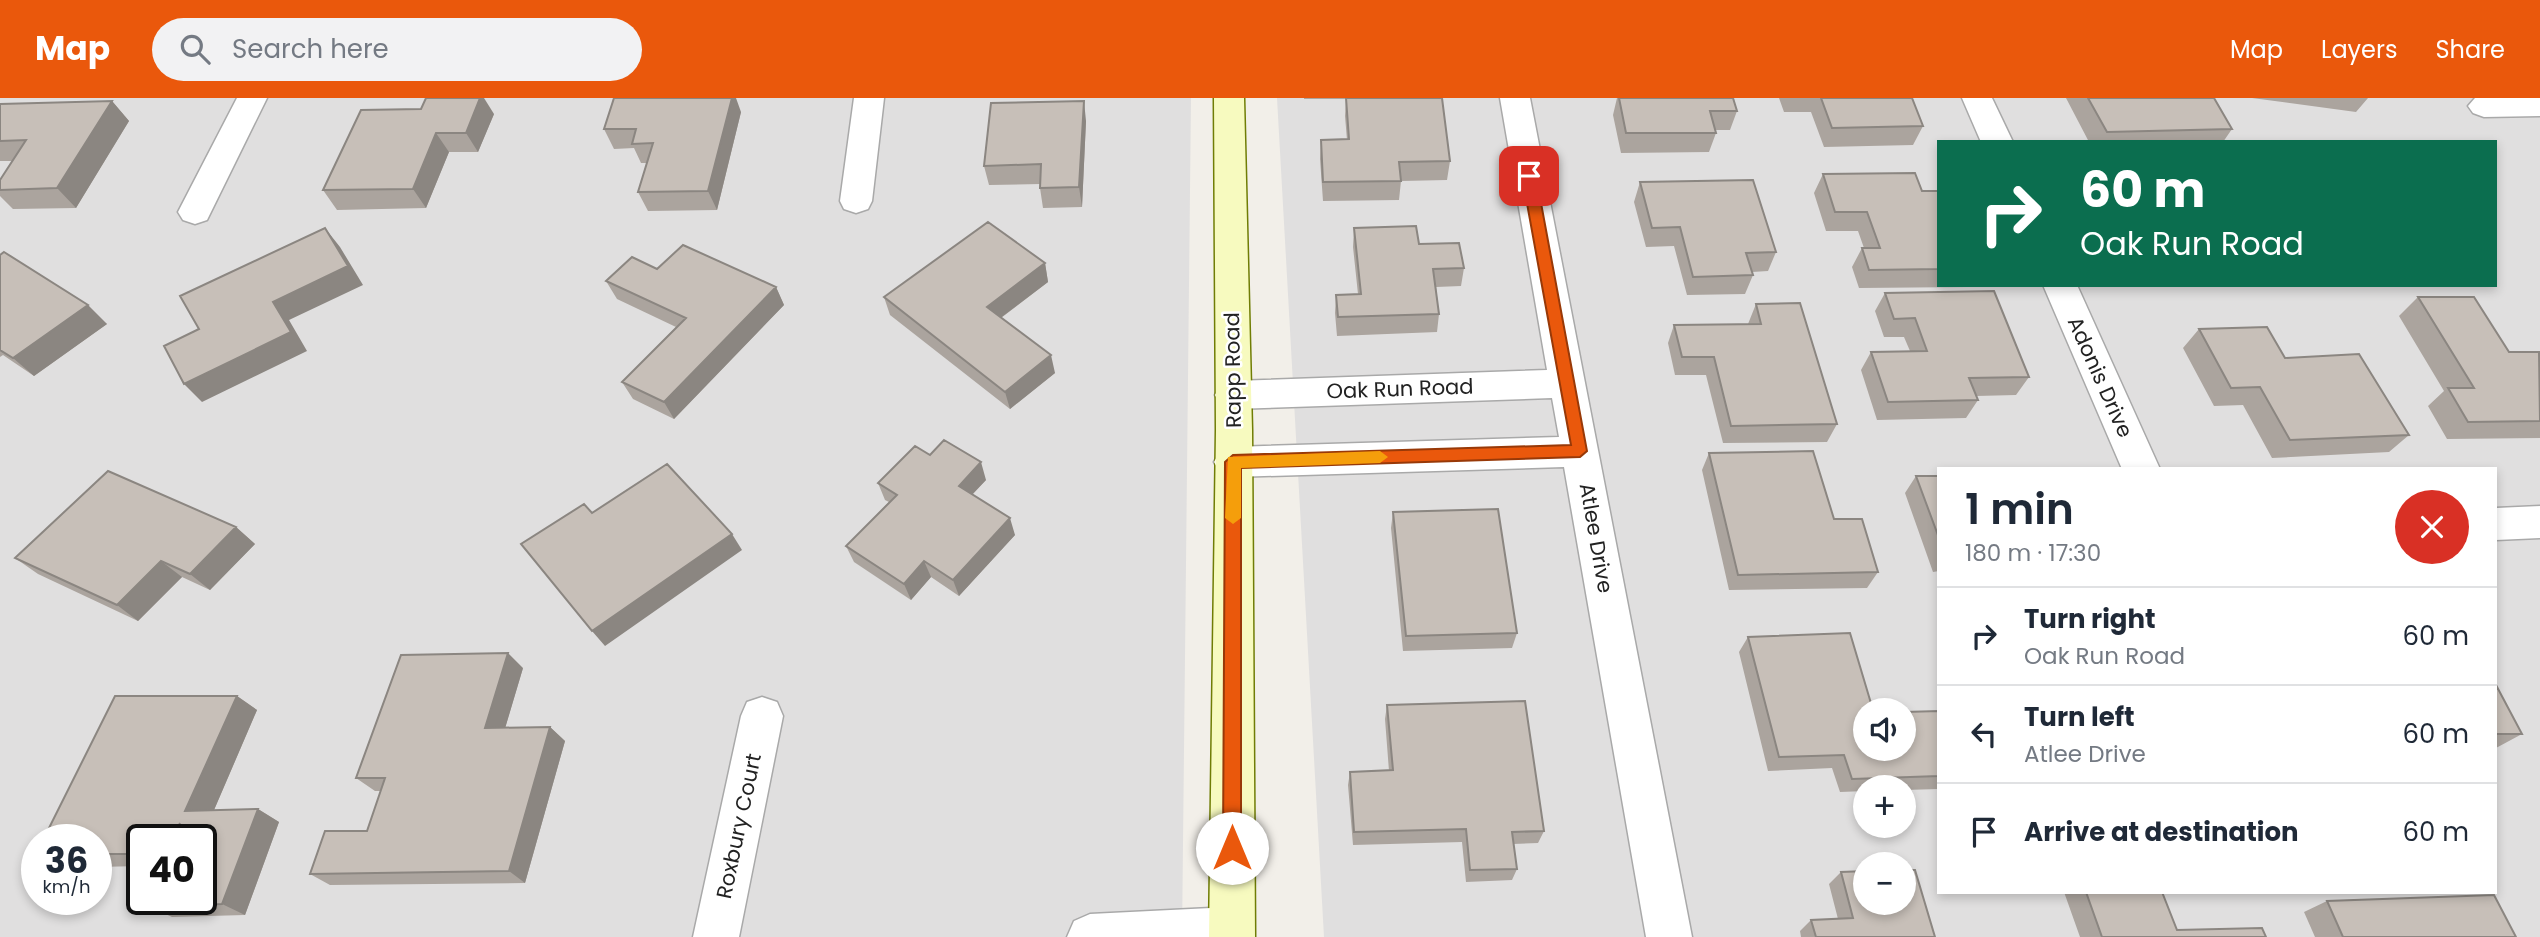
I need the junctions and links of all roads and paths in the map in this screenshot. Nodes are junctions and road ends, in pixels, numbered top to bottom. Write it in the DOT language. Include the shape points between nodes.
graph roads {
  1 [pos="252,98"];
  2 [pos="869,98"];
  3 [pos="1229,98"];
  4 [pos="1515,98"];
  5 [pos="1977,98"];
  6 [pos="2540,105"];
  7 [pos="2484,106"];
  8 [pos="1996,140"];
  9 [pos="856,201"];
  10 [pos="195,212"];
  11 [pos="2061,287"];
  12 [pos="1567,383"];
  13 [pos="1233,395"];
  14 [pos="1580,451"];
  15 [pos="1233,462"];
  16 [pos="2140,467"];
  17 [pos="2540,522"];
  18 [pos="2497,524"];
  19 [pos="762,716"];
  20 [pos="1232,934"];
  21 [pos="716,937"];
  22 [pos="1090,937"];
  23 [pos="1669,937"];
  1 -- 10 [label="street"];
  2 -- 9 [label="street"];
  3 -- 13 [label="street, Rapp Road"];
  4 -- 12 [label="street, Atlee Drive"];
  5 -- 8 [label="street"];
  6 -- 7 [label="street"];
  11 -- 16 [label="street, Adonis Drive"];
  12 -- 13 [label="street, Oak Run Road"];
  12 -- 14 [label="street, Atlee Drive"];
  13 -- 15 [label="street, Rapp Road"];
  14 -- 15 [label="street"];
  14 -- 23 [label="street, Atlee Drive"];
  15 -- 20 [label="street, Rapp Road"];
  17 -- 18 [label="street"];
  19 -- 21 [label="street, Roxbury Court"];
  20 -- 22 [label="street"];
}
